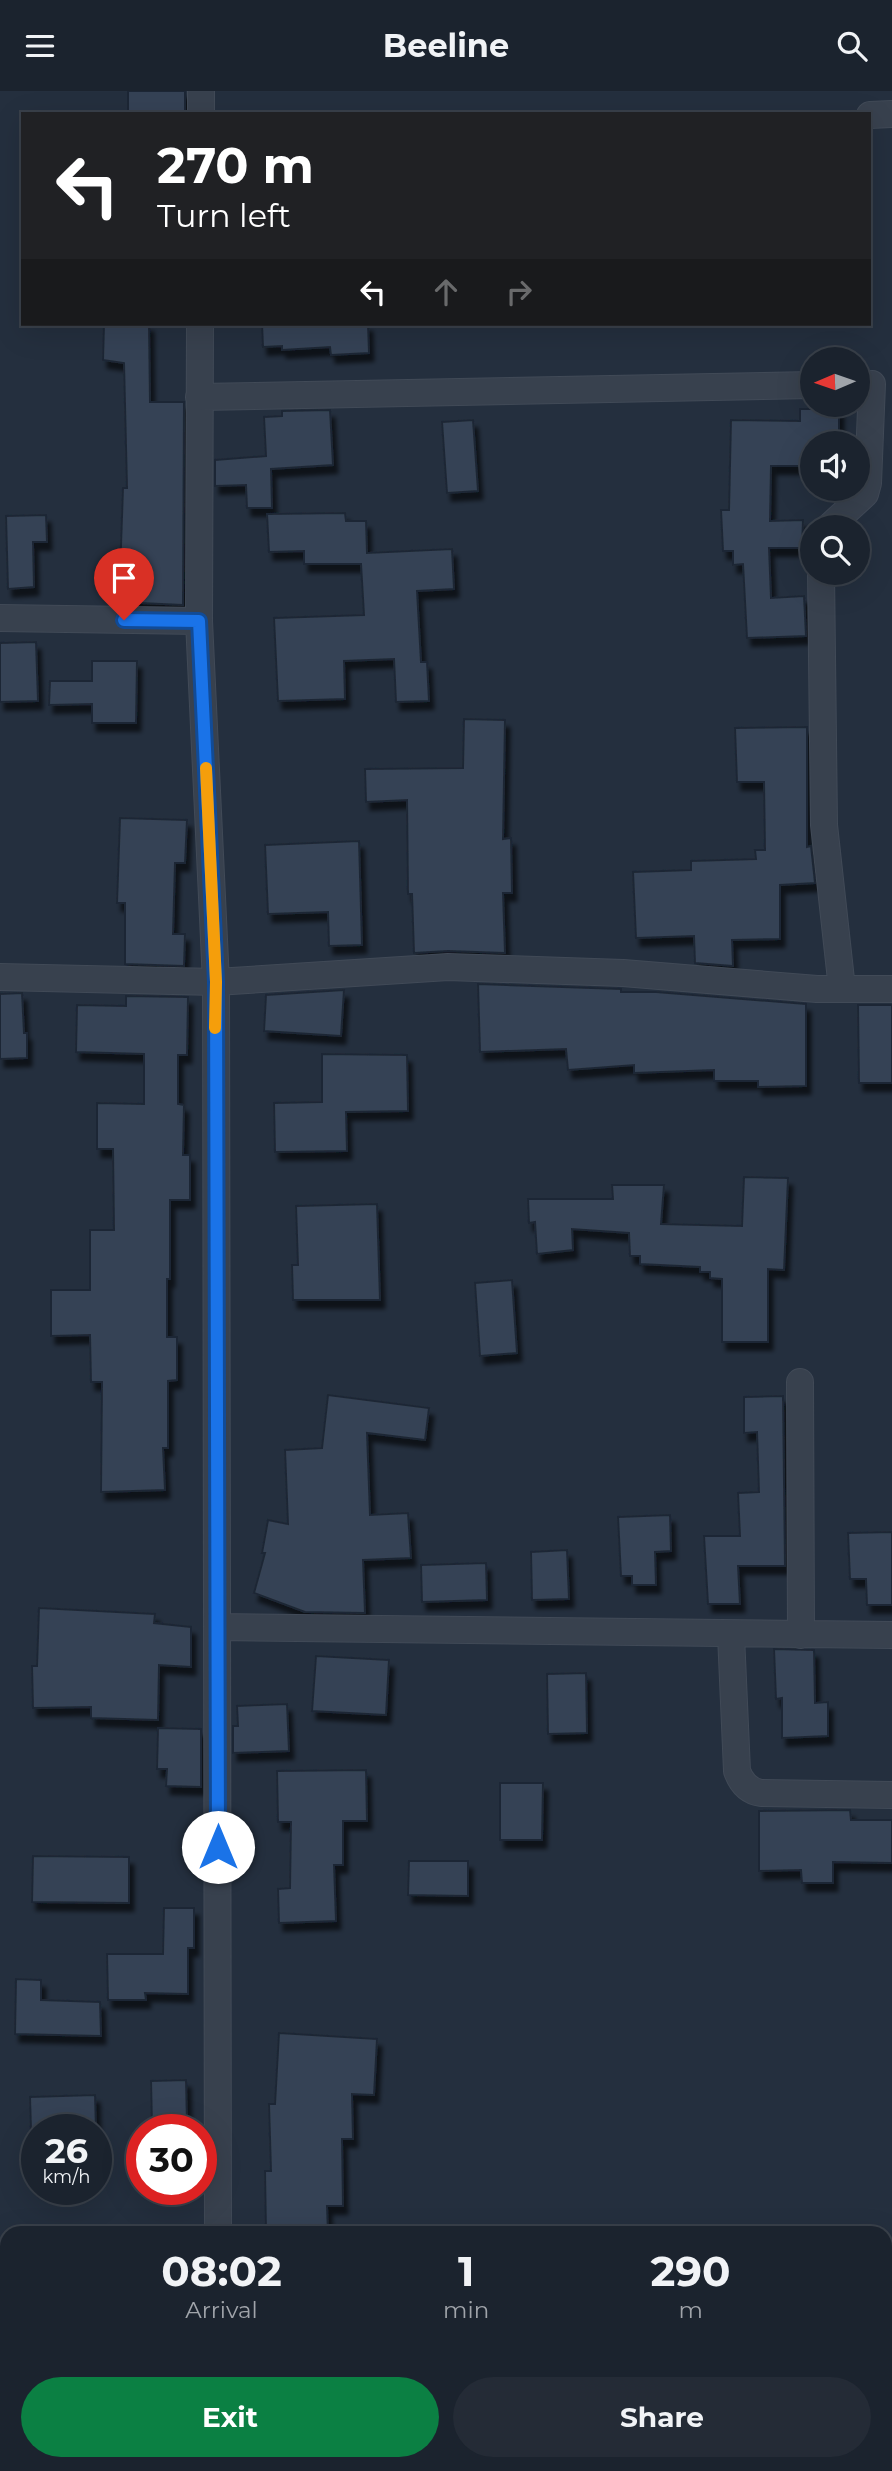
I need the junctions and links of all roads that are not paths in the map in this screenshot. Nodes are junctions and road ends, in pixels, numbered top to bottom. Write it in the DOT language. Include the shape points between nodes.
graph roads {
  1 [pos="201,91"];
  2 [pos="201,112"];
  3 [pos="892,114"];
  4 [pos="871,115"];
  5 [pos="200,326"];
  6 [pos="874,384"];
  7 [pos="800,385"];
  8 [pos="199,397"];
  9 [pos="843,515"];
  10 [pos="821,585"];
  11 [pos="0,618"];
  12 [pos="199,621"];
  13 [pos="0,977"];
  14 [pos="216,982"];
  15 [pos="842,989"];
  16 [pos="892,989"];
  17 [pos="800,1383"];
  18 [pos="218,1627"];
  19 [pos="731,1635"];
  20 [pos="800,1635"];
  21 [pos="892,1635"];
  22 [pos="892,1795"];
  23 [pos="218,2226"];
  1 -- 2 [label="street"];
  3 -- 4 [label="street"];
  5 -- 8 [label="street"];
  6 -- 9 [label="street" via="866,494"];
  7 -- 8 [label="street"];
  8 -- 12 [label="street"];
  10 -- 15 [label="street" via="824,825"];
  11 -- 12 [label="street"];
  12 -- 14 [label="street"];
  13 -- 14 [label="street"];
  14 -- 15 [label="street" via="448,967 623,973"];
  14 -- 18 [label="street"];
  15 -- 16 [label="street"];
  17 -- 20 [label="street"];
  18 -- 19 [label="street"];
  18 -- 23 [label="street"];
  19 -- 20 [label="street"];
  19 -- 22 [label="street" via="737,1771 744,1784 761,1793"];
  20 -- 21 [label="street"];
}
